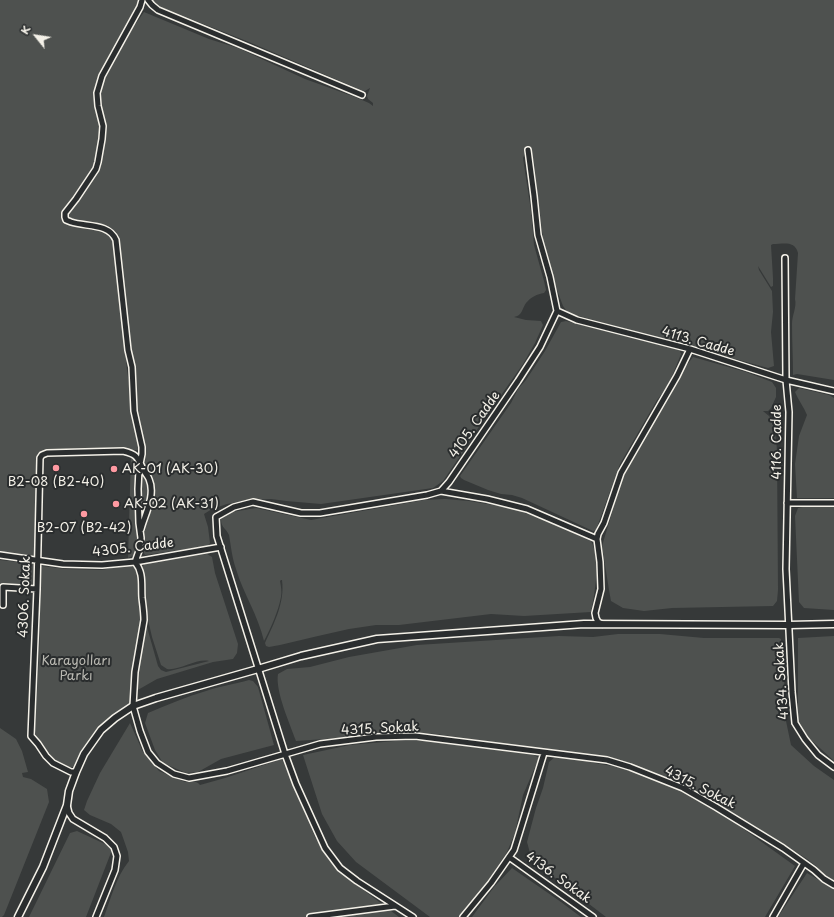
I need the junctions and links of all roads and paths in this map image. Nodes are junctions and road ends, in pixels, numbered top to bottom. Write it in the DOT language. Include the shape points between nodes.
graph roads {
  1 [pos="142,0"];
  2 [pos="148,0"];
  3 [pos="362,95"];
  4 [pos="528,150"];
  5 [pos="785,258"];
  6 [pos="557,311"];
  7 [pos="690,349"];
  8 [pos="786,380"];
  9 [pos="834,391"];
  10 [pos="140,463"];
  11 [pos="441,491"];
  12 [pos="788,502"];
  13 [pos="834,503"];
  14 [pos="140,530"];
  15 [pos="598,539"];
  16 [pos="221,547"];
  17 [pos="0,555"];
  18 [pos="38,560"];
  19 [pos="135,562"];
  20 [pos="37,589"];
  21 [pos="3,605"];
  22 [pos="602,624"];
  23 [pos="834,624"];
  24 [pos="788,625"];
  25 [pos="258,669"];
  26 [pos="133,706"];
  27 [pos="544,753"];
  28 [pos="285,754"];
  29 [pos="834,767"];
  30 [pos="76,772"];
  31 [pos="66,805"];
  32 [pos="509,857"];
  33 [pos="804,863"];
  34 [pos="834,885"];
  35 [pos="395,906"];
  36 [pos="18,917"];
  37 [pos="96,917"];
  38 [pos="310,917"];
  39 [pos="413,917"];
  40 [pos="464,917"];
  41 [pos="593,917"];
  42 [pos="773,917"];
  1 -- 10 [label="street" via="99,84 98,106 103,126 96,169 65,213 66,220 106,229 116,240 132,367 134,411 142,447"];
  2 -- 3 [label="street" via="158,10"];
  4 -- 6 [label="street" via="538,235"];
  5 -- 8 [label="street, 4116. Cadde"];
  6 -- 7 [label="street, 4113. Cadde" via="577,320"];
  6 -- 11 [label="street, 4105. Cadde" via="540,347"];
  7 -- 8 [label="street, 4113. Cadde"];
  7 -- 15 [label="street" via="621,473"];
  8 -- 9 [label="street, 4113. Cadde"];
  8 -- 12 [label="street, 4116. Cadde" via="789,412"];
  10 -- 14 [label="street"];
  10 -- 14 [label="street" via="150,480 151,488 150,501"];
  10 -- 18 [label="street, 4306. Sokak" via="132,453 123,451 42,455"];
  11 -- 15 [label="street" via="527,509"];
  11 -- 16 [label="street" via="320,513 301,513 253,502 234,507 216,517 217,536"];
  12 -- 13 [label="street"];
  12 -- 24 [label="street, 4116. Cadde"];
  14 -- 19 [label="street" via="140,548"];
  15 -- 22 [label="street" via="601,589 595,613 598,622"];
  16 -- 19 [label="street, 4305. Cadde"];
  16 -- 25 [label="street"];
  17 -- 18 [label="street, 4305. Cadde"];
  18 -- 19 [label="street, 4305. Cadde" via="63,564 102,565"];
  18 -- 20 [label="street, 4306. Sokak"];
  19 -- 26 [label="street, 4315. Sokak" via="142,575 144,620 135,672"];
  20 -- 21 [label="street" via="3,587"];
  20 -- 30 [label="street, 4306. Sokak" via="31,736 53,763"];
  22 -- 24 [label="street"];
  22 -- 25 [label="street" via="376,640 300,656"];
  23 -- 24 [label="street"];
  24 -- 29 [label="street, 4134. Sokak" via="794,722 818,755"];
  25 -- 26 [label="street"];
  25 -- 28 [label="street"];
  26 -- 28 [label="street, 4315. Sokak" via="148,752 157,763 174,774 189,778 227,771"];
  26 -- 30 [label="street" via="101,730 84,754"];
  27 -- 28 [label="street, 4315. Sokak" via="415,736 376,737 320,744"];
  27 -- 32 [label="street" via="514,850"];
  27 -- 33 [label="street, 4315. Sokak" via="607,760 683,788"];
  28 -- 35 [label="street" via="325,848 340,868"];
  30 -- 31 [label="street"];
  31 -- 36 [label="street" via="43,867"];
  31 -- 37 [label="street" via="73,819 106,838 114,847 117,856 115,870"];
  32 -- 40 [label="street"];
  32 -- 41 [label="street, 4136. Sokak"];
  33 -- 34 [label="street, 4315. Sokak"];
  33 -- 42 [label="street"];
  35 -- 38 [label="street"];
  35 -- 39 [label="street"];
}
